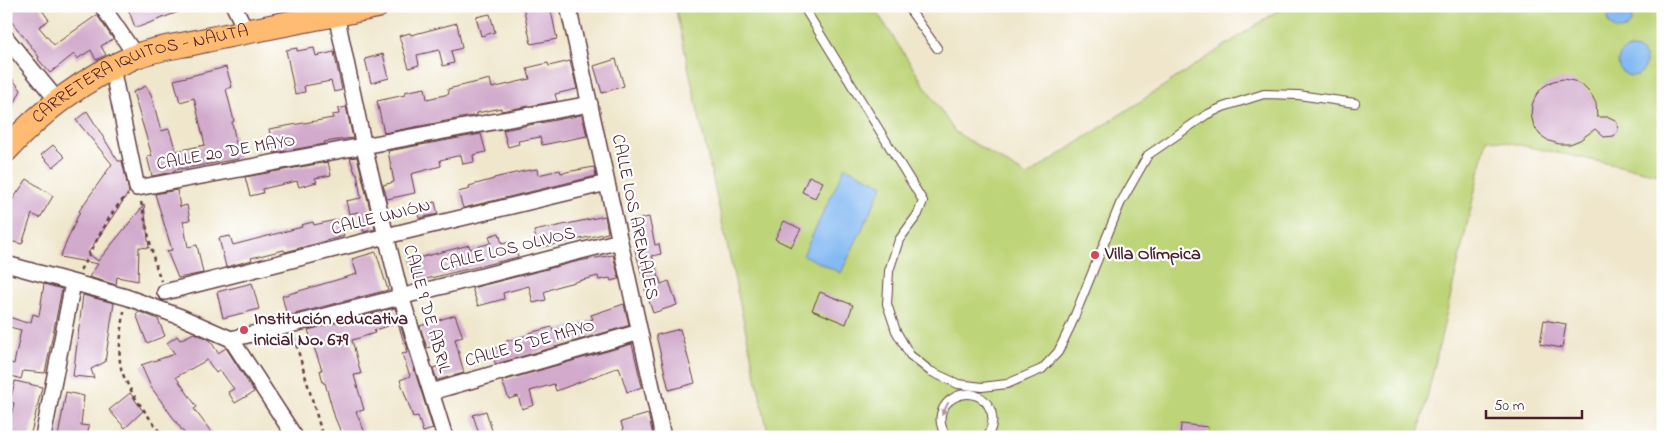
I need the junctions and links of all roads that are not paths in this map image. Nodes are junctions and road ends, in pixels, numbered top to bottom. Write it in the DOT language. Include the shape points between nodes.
graph roads {
  1 [pos="102,6"];
  2 [pos="234,6"];
  3 [pos="377,6"];
  4 [pos="568,6"];
  5 [pos="803,6"];
  6 [pos="907,6"];
  7 [pos="329,12"];
  8 [pos="246,31"];
  9 [pos="6,38"];
  10 [pos="938,48"];
  11 [pos="136,56"];
  12 [pos="112,68"];
  13 [pos="57,100"];
  14 [pos="1355,103"];
  15 [pos="590,104"];
  16 [pos="364,147"];
  17 [pos="6,150"];
  18 [pos="607,183"];
  19 [pos="386,236"];
  20 [pos="620,241"];
  21 [pos="6,264"];
  22 [pos="73,282"];
  23 [pos="165,292"];
  24 [pos="401,296"];
  25 [pos="640,332"];
  26 [pos="231,339"];
  27 [pos="971,390"];
  28 [pos="431,392"];
  29 [pos="43,437"];
  30 [pos="296,437"];
  31 [pos="445,437"];
  32 [pos="663,437"];
  33 [pos="947,437"];
  34 [pos="986,437"];
  1 -- 11 [label="street"];
  2 -- 8 [label="street"];
  3 -- 7 [label="main road, CARRETERA IQUITOS - NAUTA"];
  4 -- 15 [label="street, CALLE LOS ARENALES"];
  5 -- 27 [label="lane" via="923,201 910,228 899,240 889,271 887,304 896,331 910,355 930,371"];
  6 -- 10 [label="lane"];
  7 -- 8 [label="main road, CARRETERA IQUITOS - NAUTA"];
  7 -- 16 [label="street, CALLE 9 DE ABRIL"];
  8 -- 11 [label="main road, CARRETERA IQUITOS - NAUTA"];
  9 -- 13 [label="street"];
  11 -- 12 [label="main road, CARRETERA IQUITOS - NAUTA"];
  12 -- 13 [label="main road, CARRETERA IQUITOS - NAUTA"];
  12 -- 16 [label="street, CALLE 20 DE MAYO" via="138,188"];
  13 -- 17 [label="main road, CARRETERA IQUITOS - NAUTA"];
  14 -- 27 [label="lane" via="1264,94 1206,115 1148,156 1120,204 1058,352 1042,369 1008,384"];
  15 -- 16 [label="street, CALLE 20 DE MAYO"];
  15 -- 18 [label="street, CALLE LOS ARENALES"];
  16 -- 19 [label="street, CALLE 9 DE ABRIL"];
  18 -- 19 [label="street, CALLE UNIÓN"];
  18 -- 20 [label="street, CALLE LOS ARENALES"];
  19 -- 23 [label="street, CALLE UNIÓN"];
  19 -- 24 [label="street, CALLE 9 DE ABRIL"];
  20 -- 24 [label="street, CALLE LOS OLIVOS"];
  20 -- 25 [label="street, CALLE LOS ARENALES"];
  21 -- 22 [label="street"];
  22 -- 26 [label="street" via="126,297"];
  22 -- 29 [label="street"];
  24 -- 26 [label="street, CALLE LOS OLIVOS"];
  24 -- 28 [label="street, CALLE 9 DE ABRIL"];
  25 -- 28 [label="street, CALLE 5 DE MAYO"];
  25 -- 32 [label="street, CALLE LOS ARENALES"];
  26 -- 30 [label="street"];
  27 -- 33 [label="lane, one-way" via="945,405 941,424"];
  27 -- 34 [label="lane" via="990,409 992,422"];
  28 -- 31 [label="street, CALLE 9 DE ABRIL"];
}
